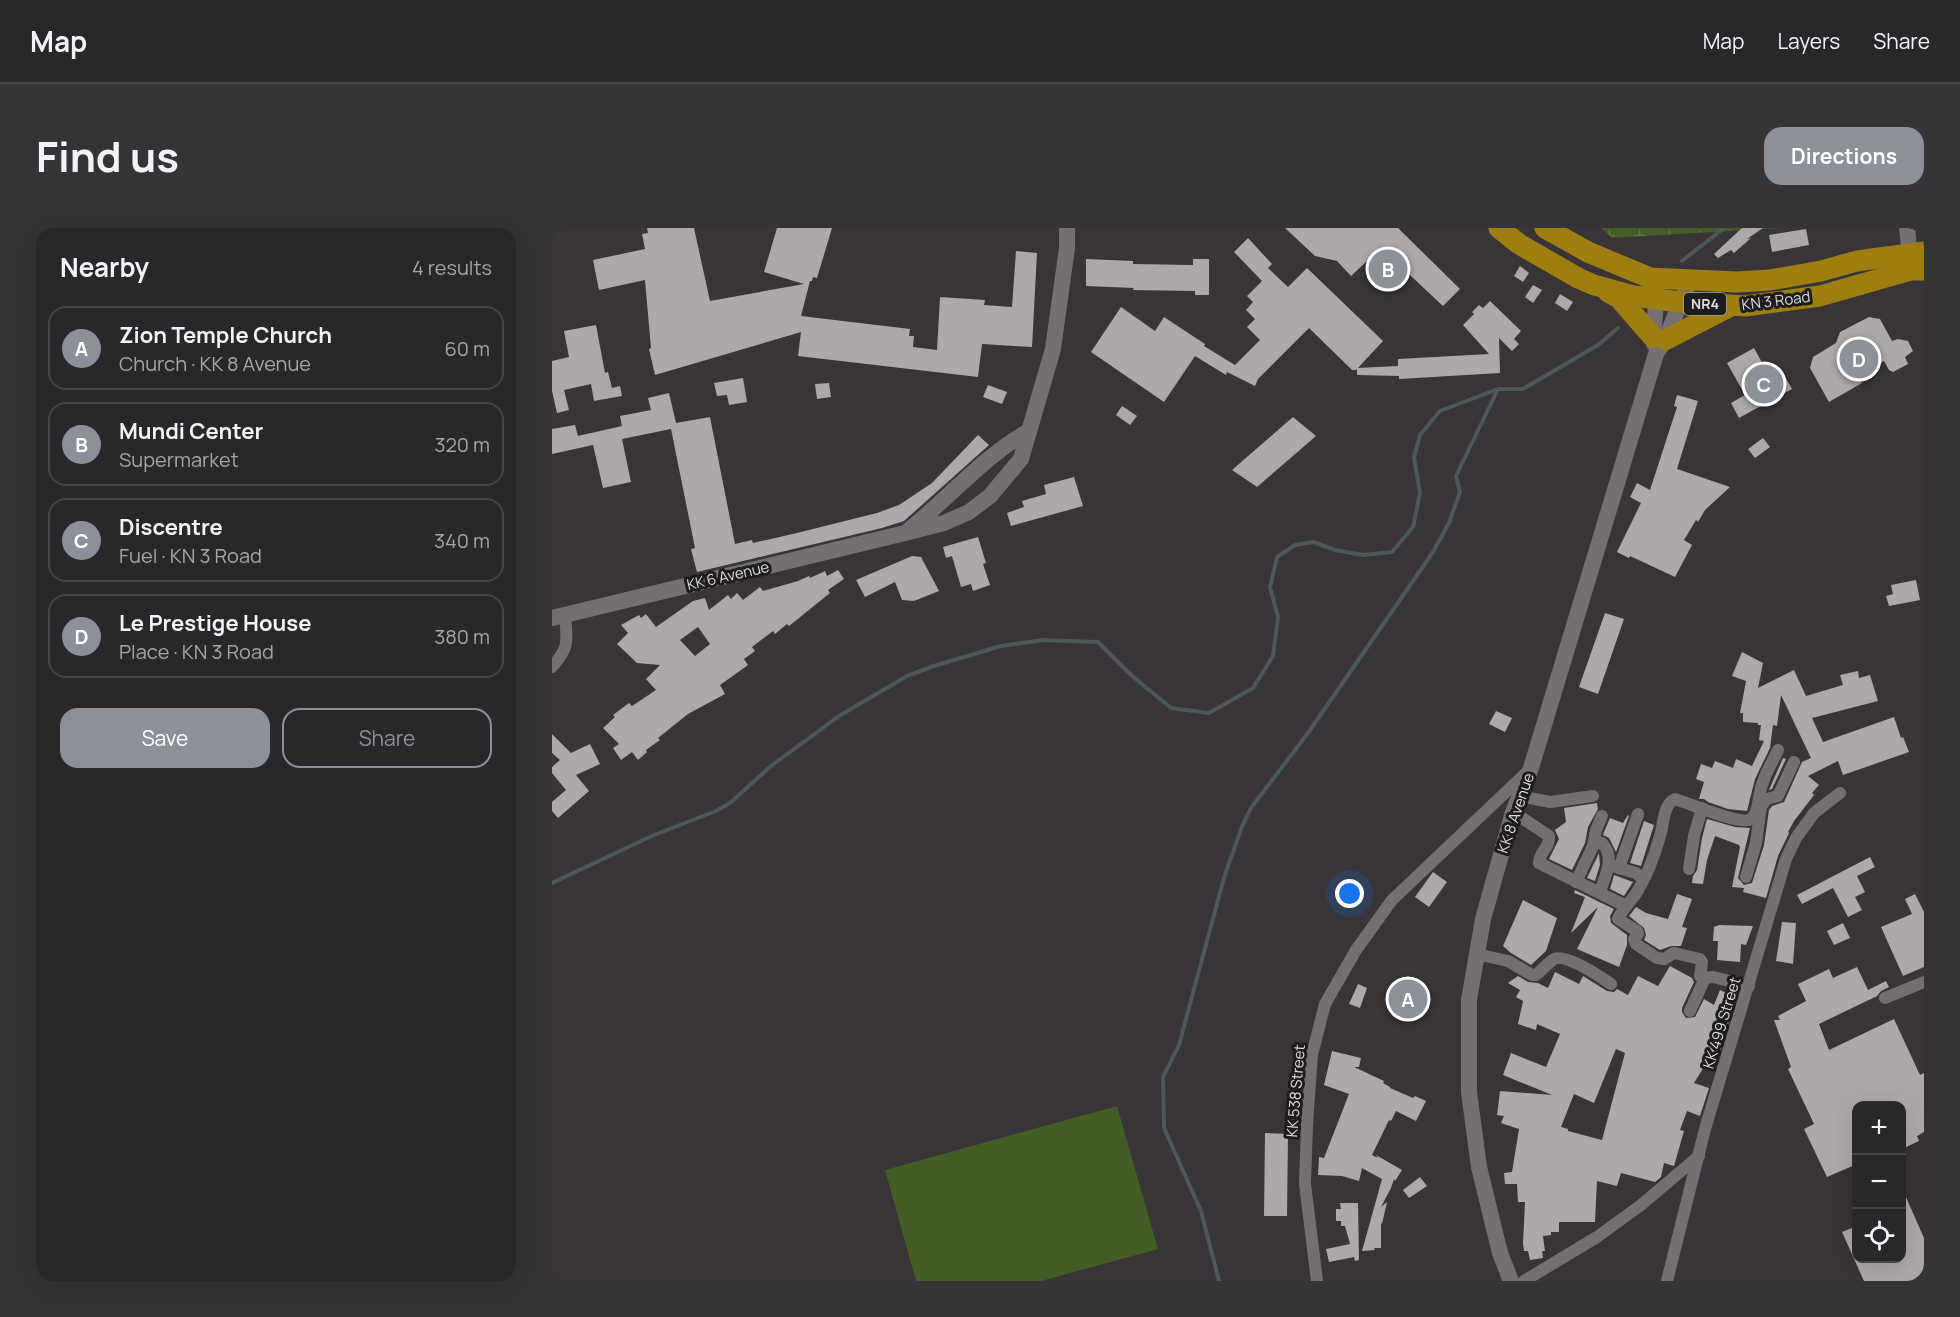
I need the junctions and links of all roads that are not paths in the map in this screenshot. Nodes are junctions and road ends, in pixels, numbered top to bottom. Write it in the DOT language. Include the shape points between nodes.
graph roads {
  1 [pos="1067,228"];
  2 [pos="1499,228"];
  3 [pos="1545,228"];
  4 [pos="1907,228"];
  5 [pos="1917,261"];
  6 [pos="1650,278"];
  7 [pos="1690,280"];
  8 [pos="1594,285"];
  9 [pos="1657,299"];
  10 [pos="1680,302"];
  11 [pos="1731,306"];
  12 [pos="1658,344"];
  13 [pos="1029,431"];
  14 [pos="905,533"];
  15 [pos="559,617"];
  16 [pos="552,667"];
  17 [pos="1778,750"];
  18 [pos="1794,762"];
  19 [pos="1531,768"];
  20 [pos="1840,792"];
  21 [pos="1519,796"];
  22 [pos="1593,796"];
  23 [pos="1702,808"];
  24 [pos="1513,812"];
  25 [pos="1638,814"];
  26 [pos="1602,816"];
  27 [pos="1598,843"];
  28 [pos="1625,852"];
  29 [pos="1614,866"];
  30 [pos="1689,870"];
  31 [pos="1746,877"];
  32 [pos="1643,879"];
  33 [pos="1576,882"];
  34 [pos="1600,892"];
  35 [pos="1626,906"];
  36 [pos="1476,954"];
  37 [pos="1705,978"];
  38 [pos="1924,982"];
  39 [pos="1611,984"];
  40 [pos="1749,986"];
  41 [pos="1885,998"];
  42 [pos="1690,1011"];
  43 [pos="1699,1156"];
  44 [pos="1317,1281"];
  45 [pos="1511,1281"];
  46 [pos="1524,1281"];
  47 [pos="1667,1281"];
  1 -- 13 [label="main road, KK 6 Avenue" via="1053,349"];
  2 -- 8 [label="highway, KN 3 Road / NR4" via="1519,244"];
  3 -- 6 [label="highway, KN 3 Road / NR4" via="1588,252"];
  4 -- 5 [label="main road"];
  5 -- 7 [label="highway, KN 3 Road / NR4" via="1857,261 1770,280"];
  5 -- 11 [label="highway, KN 3 Road / NR4" via="1820,296"];
  6 -- 7 [label="highway, KN 3 Road / NR4"];
  6 -- 9 [label="main road, KK 8 Avenue"];
  7 -- 10 [label="main road, KK 8 Avenue"];
  8 -- 9 [label="highway, KN 3 Road / NR4"];
  8 -- 12 [label="highway" via="1619,298"];
  9 -- 10 [label="highway, KN 3 Road / NR4"];
  9 -- 12 [label="main road, KK 8 Avenue"];
  10 -- 11 [label="highway, KN 3 Road / NR4"];
  10 -- 12 [label="main road, KK 8 Avenue"];
  11 -- 12 [label="highway"];
  12 -- 19 [label="main road, KK 8 Avenue"];
  13 -- 14 [label="main road, KK 6 Avenue" via="1008,442"];
  13 -- 14 [label="main road, KK 6 Avenue" via="1021,459 990,496 969,512 944,523"];
  14 -- 15 [label="main road, KK 6 Avenue"];
  15 -- 16 [label="street" via="567,644"];
  17 -- 23 [label="street" via="1750,820"];
  18 -- 31 [label="street" via="1778,796 1761,806"];
  19 -- 21 [label="main road, KK 8 Avenue"];
  19 -- 44 [label="street, KK 538 Street" via="1392,900 1356,950 1325,1004 1312,1055 1306,1144 1305,1184"];
  20 -- 40 [label="street, KK 499 Street" via="1814,813 1786,859"];
  21 -- 22 [label="street" via="1550,802"];
  21 -- 24 [label="main road, KK 8 Avenue"];
  23 -- 30 [label="street"];
  23 -- 32 [label="street" via="1672,799"];
  24 -- 33 [label="street" via="1549,836 1550,842 1539,863"];
  24 -- 36 [label="main road, KK 8 Avenue"];
  25 -- 28 [label="street"];
  26 -- 27 [label="street" via="1596,830"];
  27 -- 28 [label="street"];
  27 -- 29 [label="street" via="1607,849"];
  27 -- 33 [label="street"];
  28 -- 29 [label="street"];
  29 -- 32 [label="street"];
  29 -- 34 [label="street"];
  32 -- 35 [label="street"];
  33 -- 34 [label="street"];
  34 -- 35 [label="street"];
  35 -- 37 [label="street" via="1618,919 1636,931 1636,944 1662,960 1674,953 1700,960 1700,976"];
  36 -- 39 [label="street" via="1508,961 1533,975 1560,958"];
  36 -- 45 [label="main road, KK 8 Avenue" via="1469,1000 1469,1092 1488,1208"];
  37 -- 40 [label="street"];
  37 -- 42 [label="street"];
  38 -- 41 [label="street"];
  40 -- 43 [label="street, KK 499 Street"];
  43 -- 46 [label="street" via="1641,1205"];
  43 -- 47 [label="street, KK 499 Street"];
}
